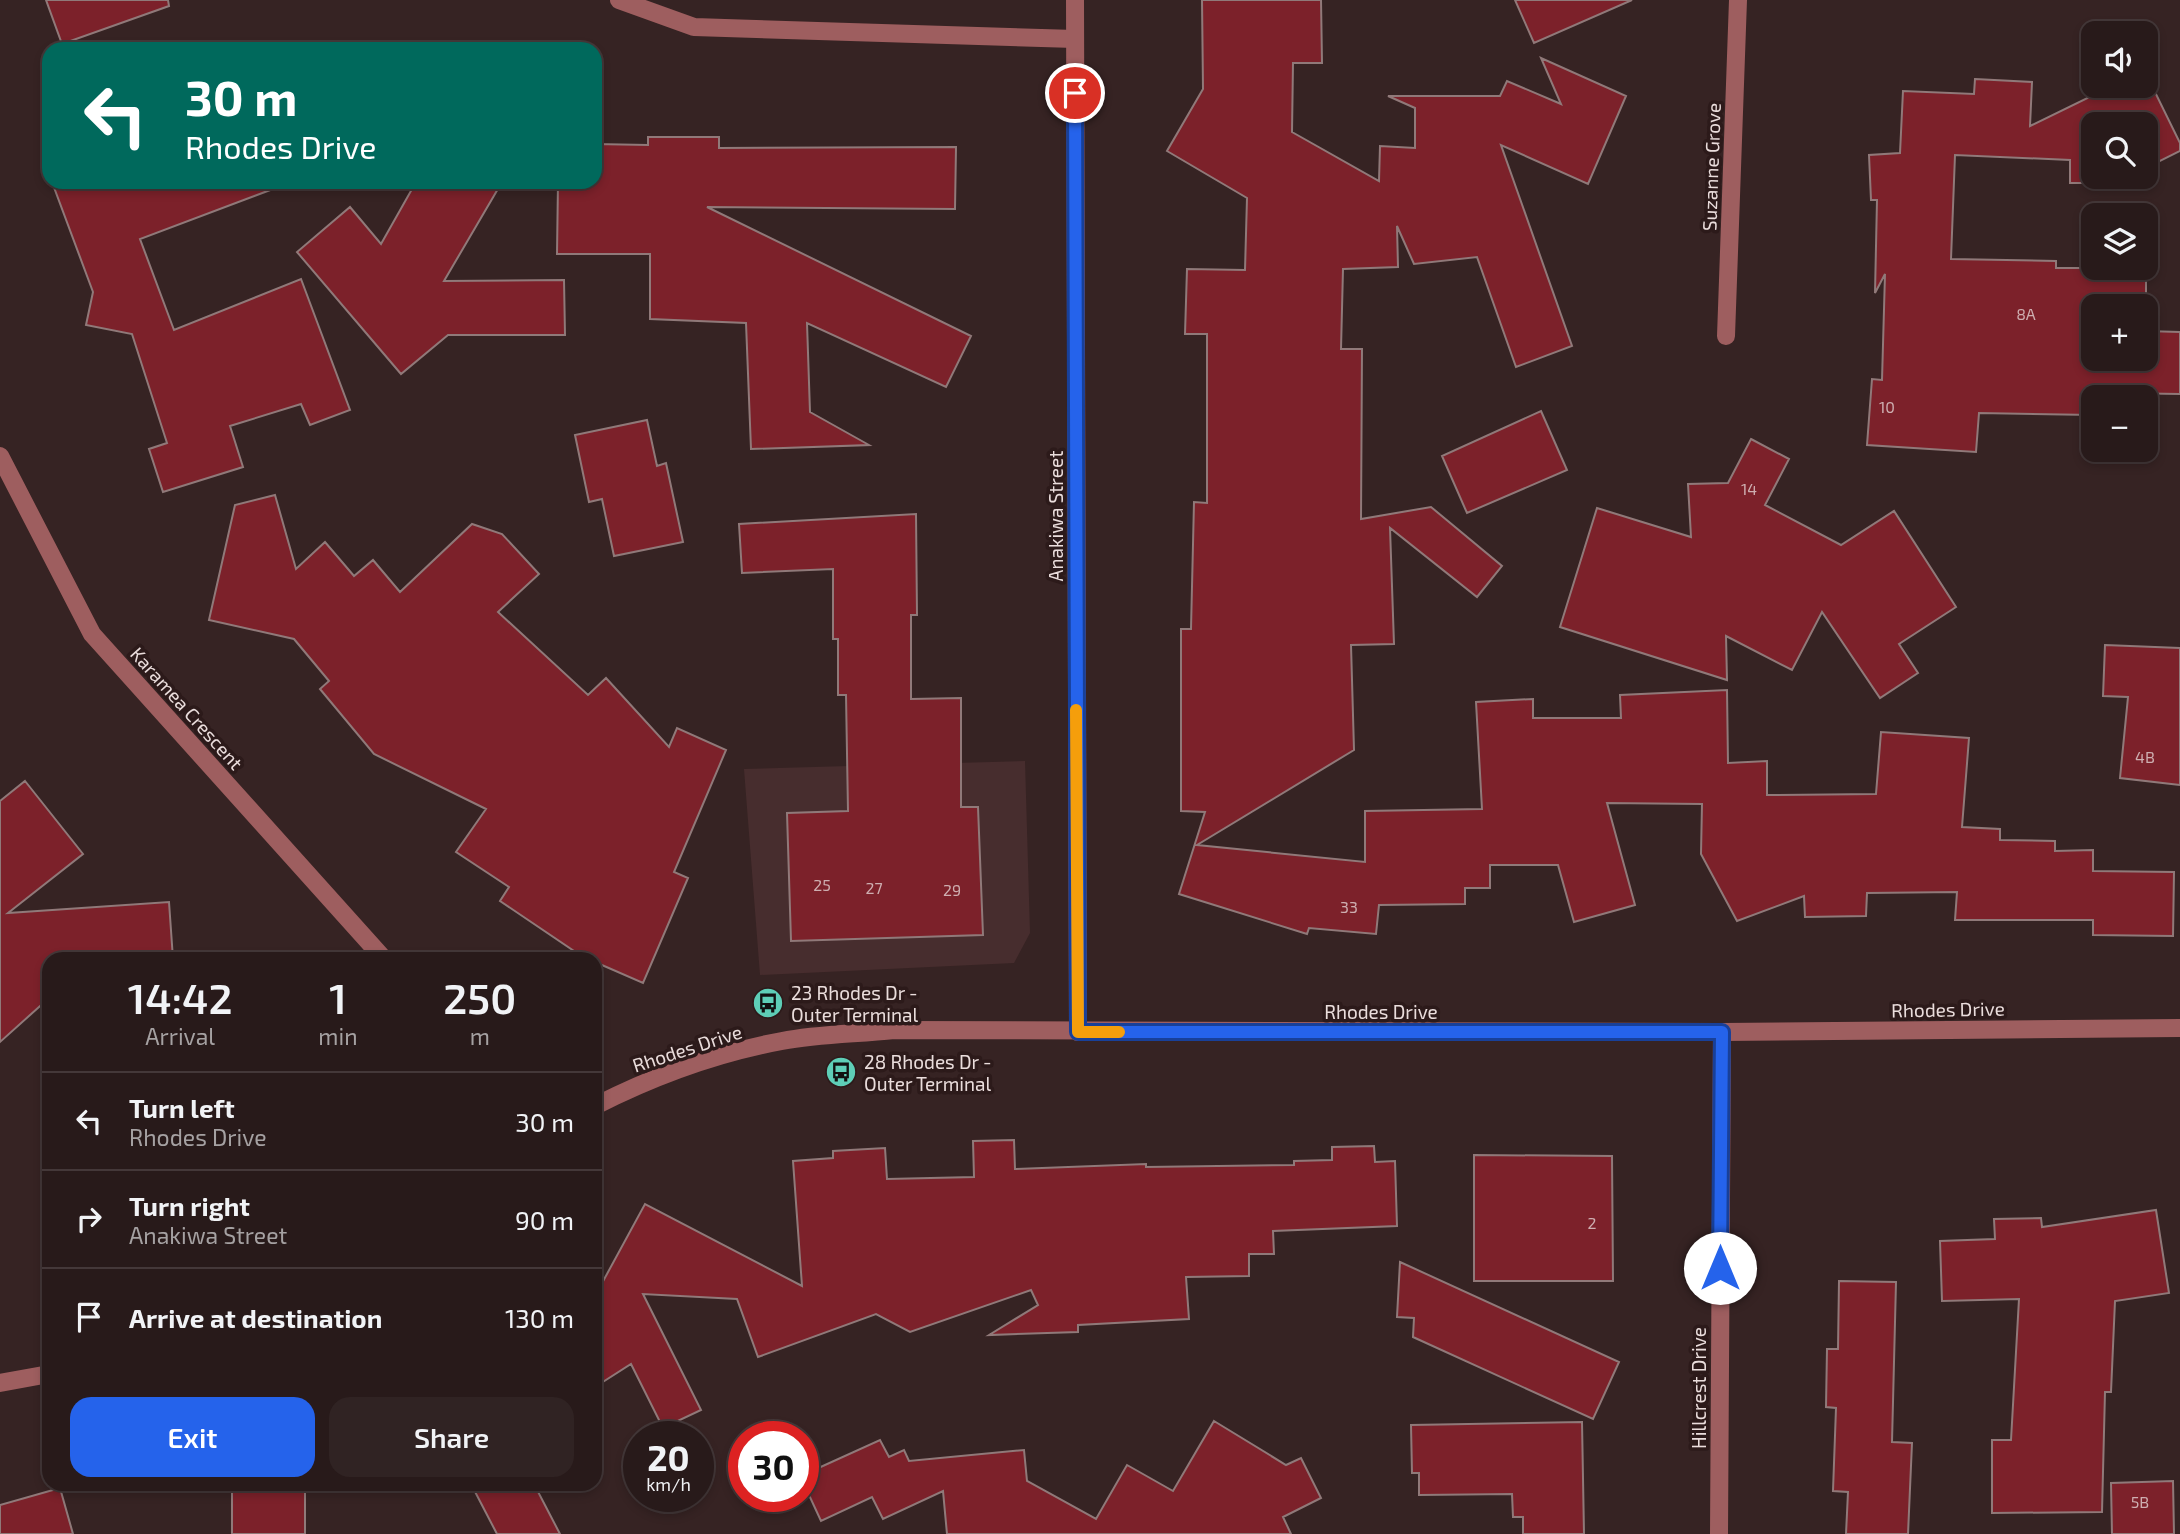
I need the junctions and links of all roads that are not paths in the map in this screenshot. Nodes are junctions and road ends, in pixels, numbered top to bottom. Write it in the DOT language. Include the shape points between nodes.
graph roads {
  1 [pos="619,0"];
  2 [pos="1075,0"];
  3 [pos="1738,0"];
  4 [pos="1075,38"];
  5 [pos="1726,336"];
  6 [pos="0,456"];
  7 [pos="378,952"];
  8 [pos="2180,1028"];
  9 [pos="1078,1032"];
  10 [pos="1722,1032"];
  11 [pos="602,1102"];
  12 [pos="42,1375"];
  13 [pos="0,1383"];
  14 [pos="1719,1534"];
  1 -- 4 [label="street" via="694,27"];
  2 -- 4 [label="street, Anakiwa Street"];
  3 -- 5 [label="street, Suzanne Grove"];
  4 -- 9 [label="street, Anakiwa Street"];
  6 -- 7 [label="street, Karamea Crescent" via="92,634"];
  8 -- 10 [label="street, Rhodes Drive"];
  9 -- 10 [label="street, Rhodes Drive"];
  9 -- 11 [label="street, Rhodes Drive" via="894,1030 783,1041 711,1058"];
  10 -- 14 [label="street, Hillcrest Drive"];
  12 -- 13 [label="street"];
}
